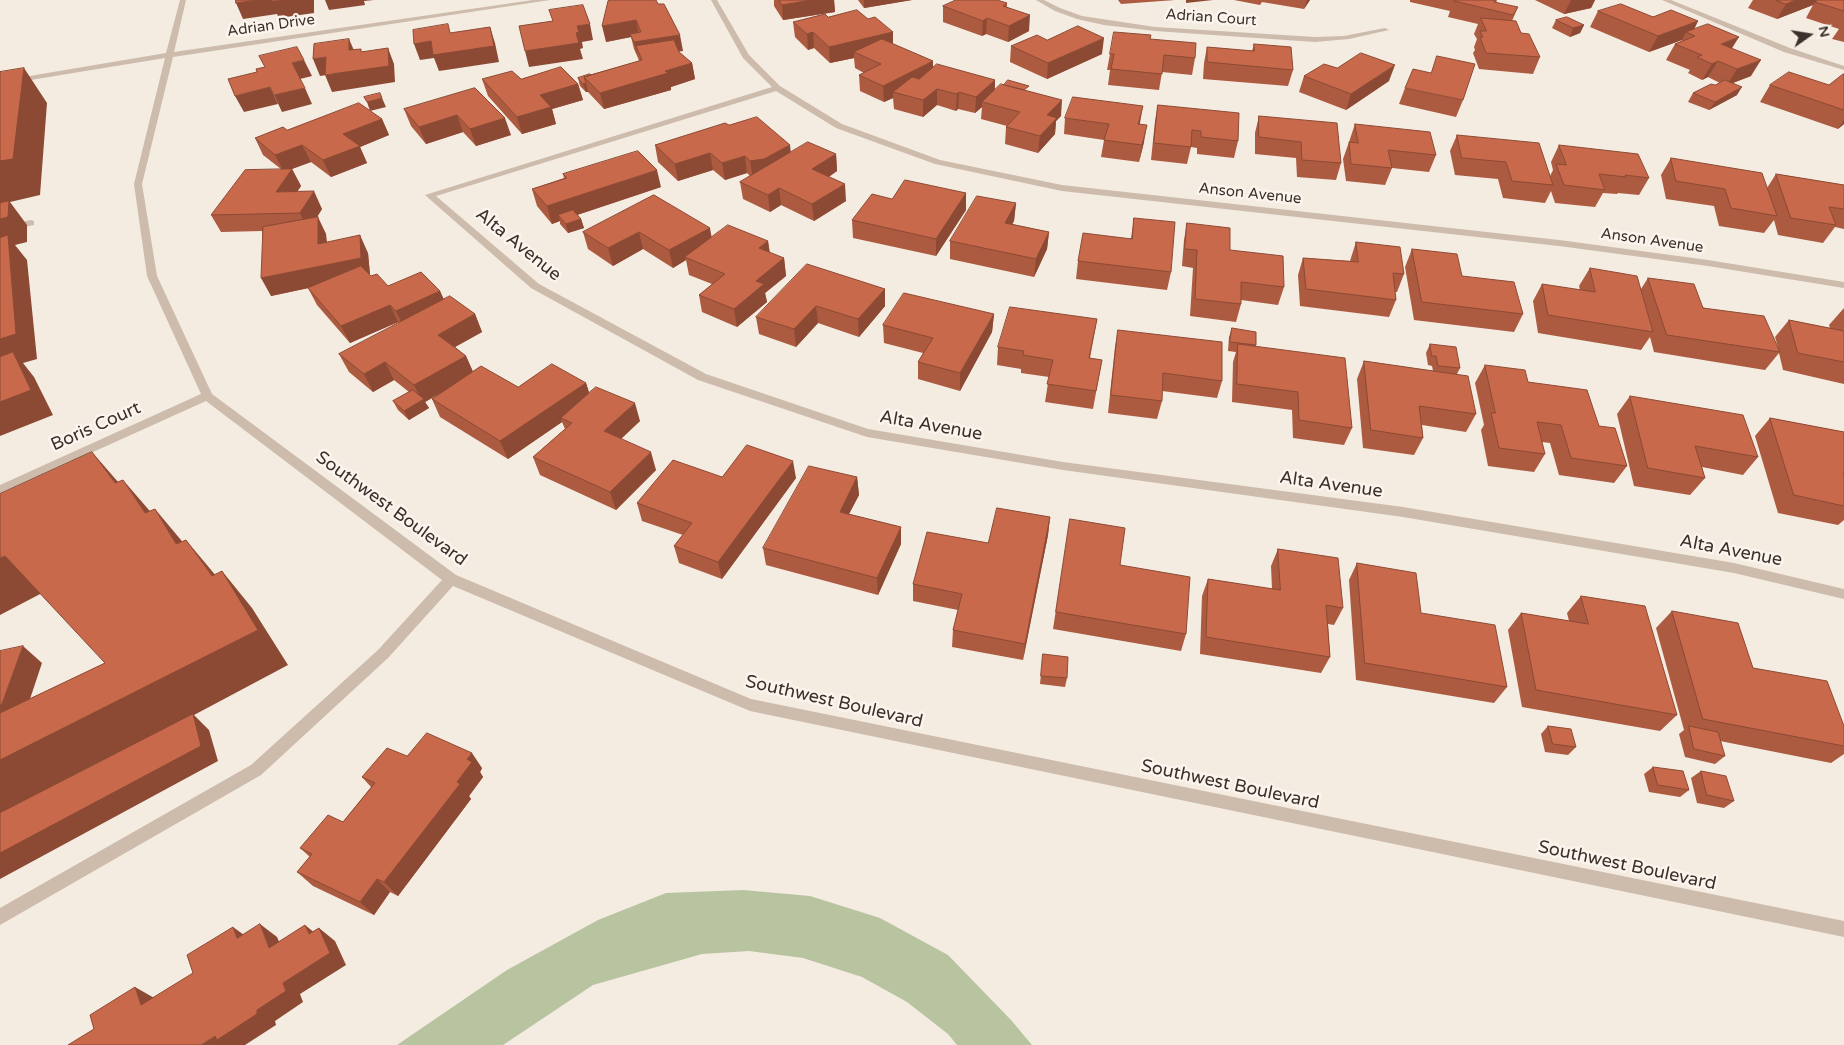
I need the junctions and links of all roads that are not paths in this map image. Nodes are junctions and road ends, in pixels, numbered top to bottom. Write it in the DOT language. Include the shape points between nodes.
graph roads {
  1 [pos="183,0"];
  2 [pos="547,0"];
  3 [pos="714,0"];
  4 [pos="1039,0"];
  5 [pos="1664,0"];
  6 [pos="1385,30"];
  7 [pos="168,55"];
  8 [pos="1844,68"];
  9 [pos="0,83"];
  10 [pos="777,88"];
  11 [pos="31,223"];
  12 [pos="0,230"];
  13 [pos="1844,285"];
  14 [pos="207,396"];
  15 [pos="0,490"];
  16 [pos="451,579"];
  17 [pos="1844,594"];
  18 [pos="0,917"];
  19 [pos="1844,929"];
  1 -- 7 [label="street, Southwest Boulevard"];
  2 -- 7 [label="street, Adrian Drive"];
  3 -- 10 [label="street, Anson Avenue" via="746,56"];
  4 -- 6 [label="street, Adrian Court" via="1064,13 1140,26 1307,39 1344,38"];
  5 -- 8 [label="street" via="1787,50"];
  7 -- 9 [label="street, Adrian Drive"];
  7 -- 14 [label="street, Southwest Boulevard" via="138,184 152,276"];
  10 -- 13 [label="street, Anson Avenue" via="838,126 938,162 1062,188 1559,243"];
  10 -- 17 [label="street, Alta Avenue" via="430,195 535,286 702,377 867,433 1062,466 1403,512 1734,568"];
  11 -- 12 [label="street"];
  14 -- 15 [label="street, Boris Court"];
  14 -- 16 [label="street, Southwest Boulevard"];
  16 -- 18 [label="street" via="383,654 256,770"];
  16 -- 19 [label="street, Southwest Boulevard" via="750,705"];
}
